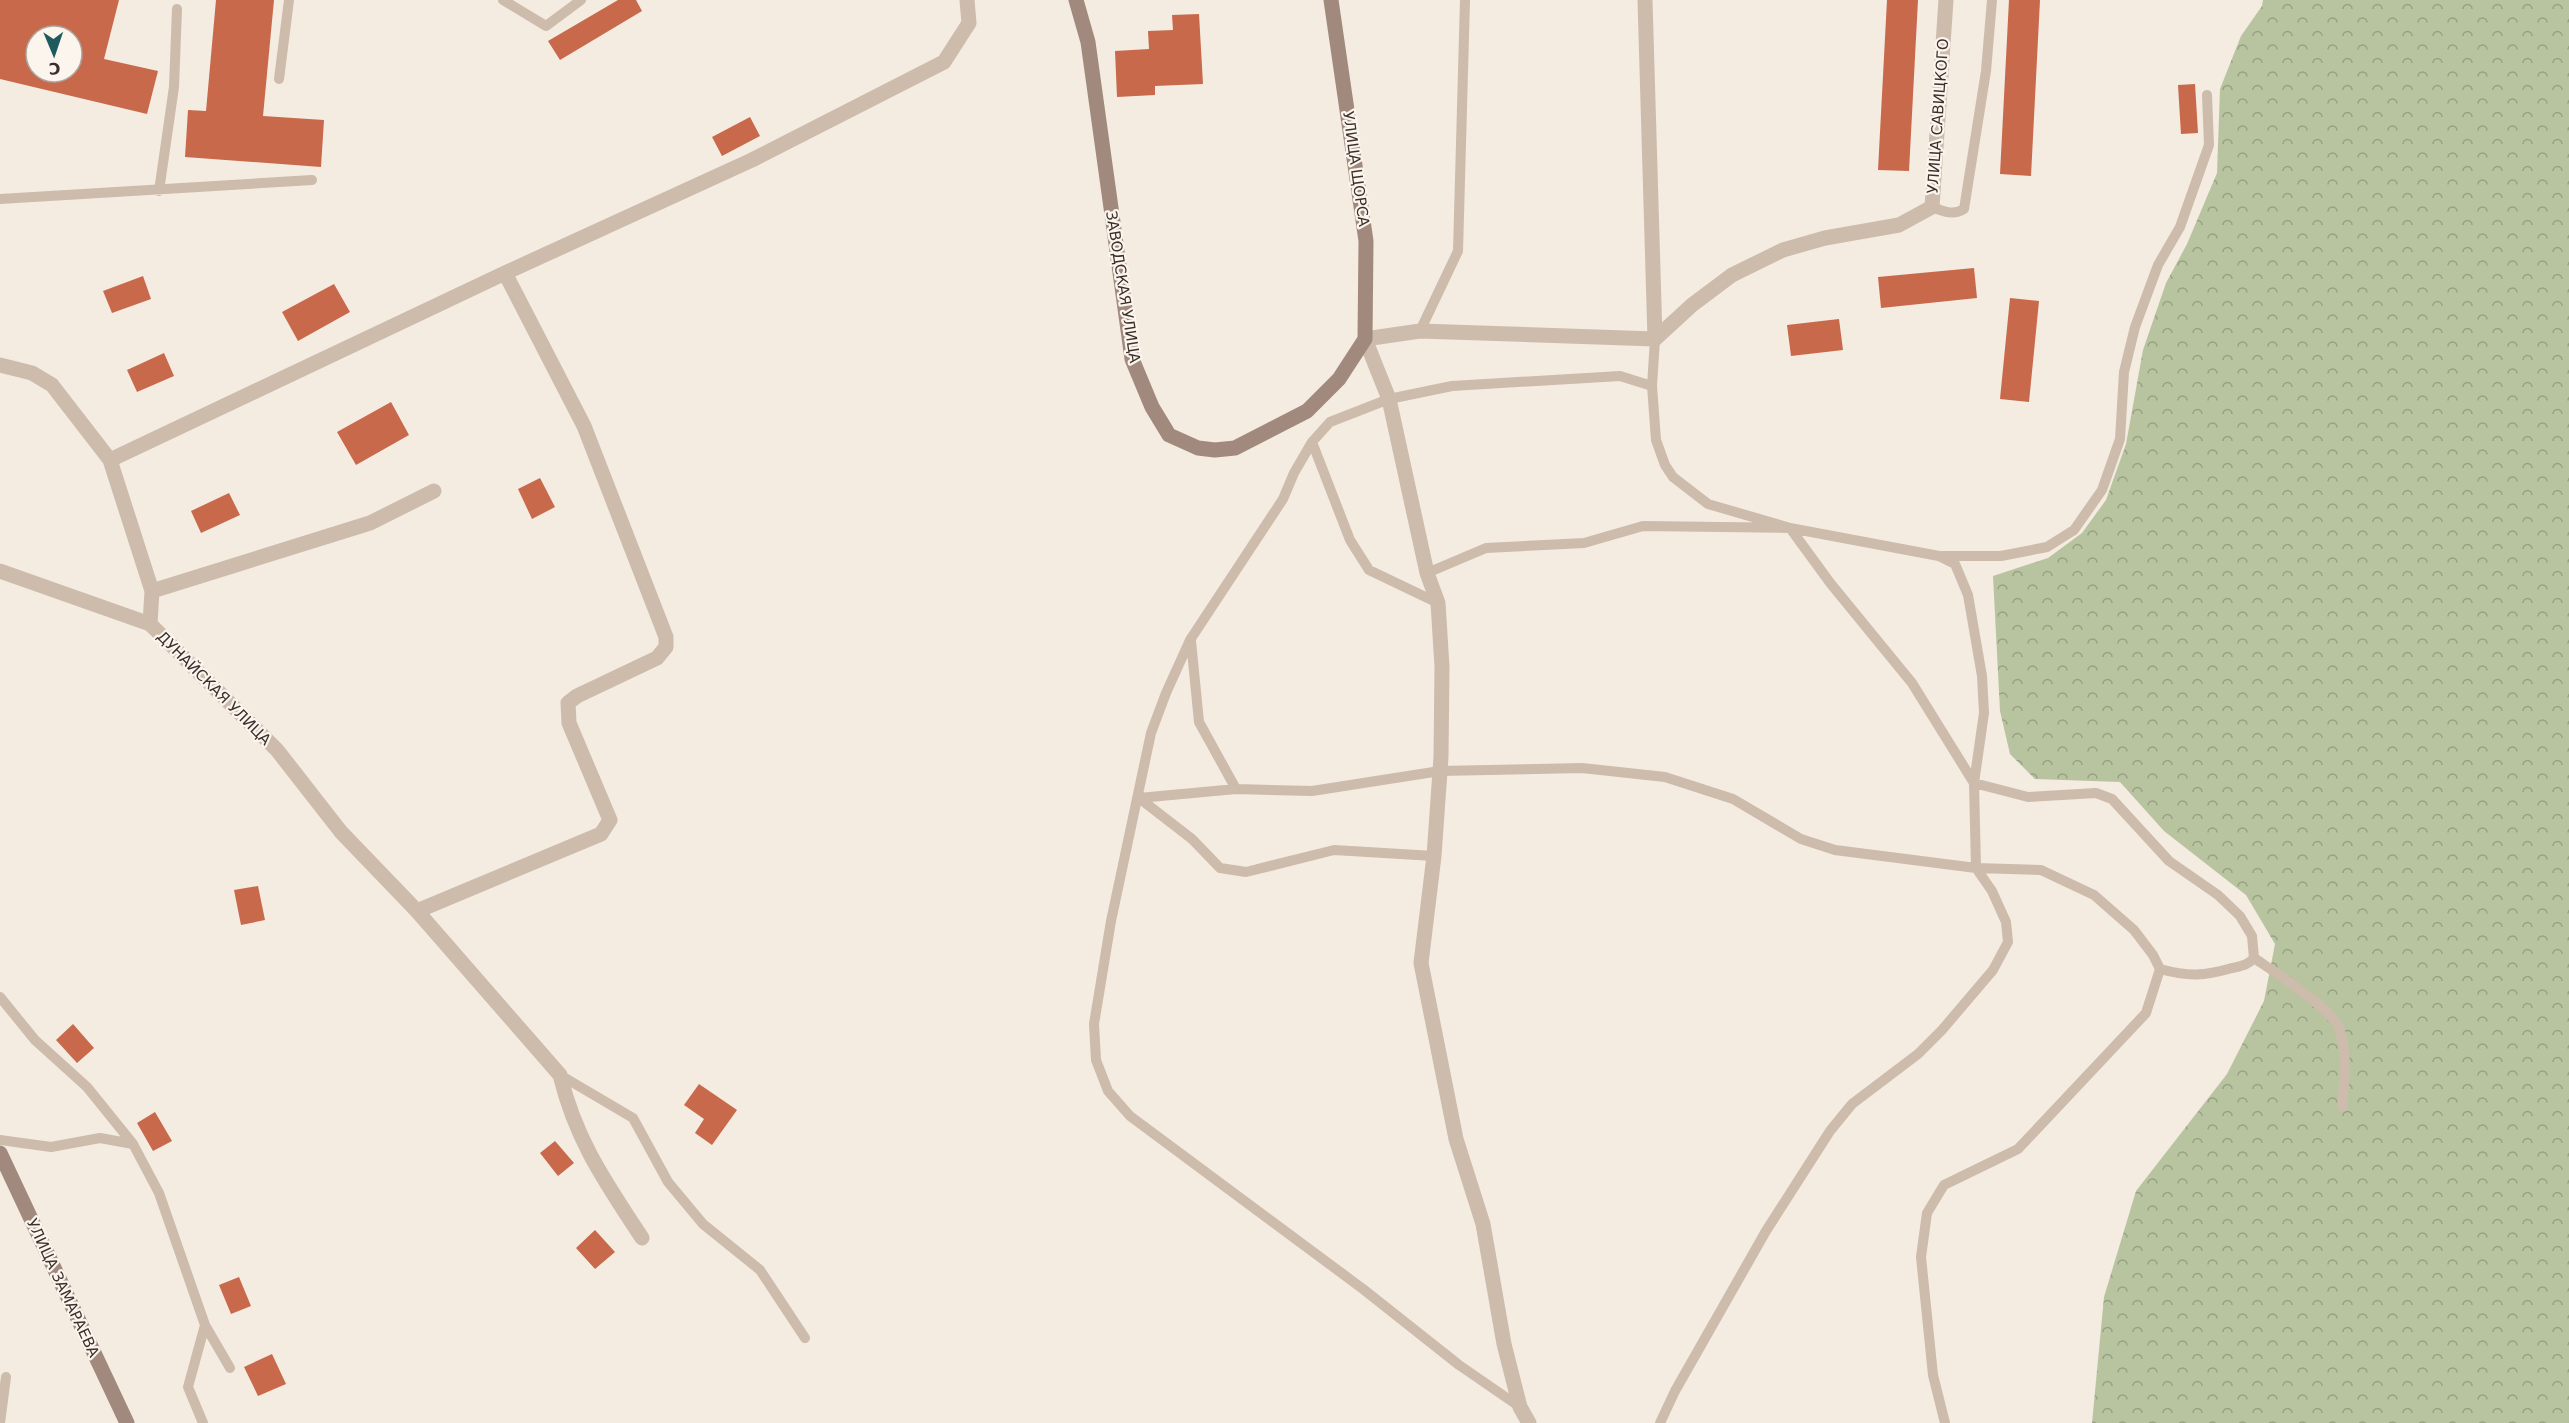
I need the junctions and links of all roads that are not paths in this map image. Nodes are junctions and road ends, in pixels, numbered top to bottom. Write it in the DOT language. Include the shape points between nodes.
graph roads {
  1 [pos="289,0"];
  2 [pos="503,0"];
  3 [pos="581,0"];
  4 [pos="967,0"];
  5 [pos="1076,0"];
  6 [pos="1331,0"];
  7 [pos="1465,0"];
  8 [pos="1645,0"];
  9 [pos="1946,0"];
  10 [pos="1992,0"];
  11 [pos="177,9"];
  12 [pos="279,79"];
  13 [pos="2208,95"];
  14 [pos="312,180"];
  15 [pos="159,190"];
  16 [pos="0,199"];
  17 [pos="1932,207"];
  18 [pos="505,273"];
  19 [pos="1420,331"];
  20 [pos="1365,339"];
  21 [pos="1655,339"];
  22 [pos="0,365"];
  23 [pos="1652,386"];
  24 [pos="1389,399"];
  25 [pos="1312,442"];
  26 [pos="110,460"];
  27 [pos="434,491"];
  28 [pos="1790,528"];
  29 [pos="1939,556"];
  30 [pos="0,571"];
  31 [pos="1427,573"];
  32 [pos="152,591"];
  33 [pos="1438,603"];
  34 [pos="150,624"];
  35 [pos="1190,639"];
  36 [pos="1440,771"];
  37 [pos="1974,783"];
  38 [pos="1236,789"];
  39 [pos="1139,798"];
  40 [pos="1434,856"];
  41 [pos="1976,868"];
  42 [pos="417,911"];
  43 [pos="2254,958"];
  44 [pos="2160,969"];
  45 [pos="0,997"];
  46 [pos="560,1075"];
  47 [pos="2342,1107"];
  48 [pos="0,1140"];
  49 [pos="133,1144"];
  50 [pos="0,1153"];
  51 [pos="642,1238"];
  52 [pos="205,1325"];
  53 [pos="805,1338"];
  54 [pos="230,1368"];
  55 [pos="6,1377"];
  56 [pos="1520,1407"];
  57 [pos="0,1423"];
  58 [pos="127,1423"];
  59 [pos="203,1423"];
  60 [pos="1529,1423"];
  61 [pos="1660,1423"];
  62 [pos="1945,1423"];
  1 -- 12 [label="lane"];
  2 -- 3 [label="lane" via="546,26"];
  4 -- 18 [label="street" via="969,23 944,62 752,160"];
  5 -- 20 [label="street, ЗАВОДСКАЯ УЛИЦА" via="1088,42 1132,359 1152,407 1169,435 1198,448 1234,448 1307,411 1339,379"];
  6 -- 20 [label="street, УЛИЦА ЩОРСА" via="1366,241"];
  7 -- 19 [label="lane" via="1458,251"];
  8 -- 21 [label="street"];
  9 -- 17 [label="street, УЛИЦА САВИЦКОГО"];
  10 -- 17 [label="lane" via="1986,71 1964,209 1948,213"];
  11 -- 15 [label="lane" via="174,87"];
  13 -- 29 [label="lane" via="2209,145 2180,227 2158,265 2135,327 2124,372 2120,439 2102,490 2074,530 2047,547 2001,556"];
  14 -- 15 [label="lane"];
  15 -- 16 [label="lane"];
  17 -- 21 [label="street, УЛИЦА САВИЦКОГО" via="1899,225 1783,250 1732,275"];
  18 -- 26 [label="street"];
  18 -- 42 [label="street" via="584,426 666,637 666,646 657,658 568,703 569,723 610,820 601,834"];
  19 -- 20 [label="street"];
  19 -- 21 [label="street"];
  20 -- 24 [label="street"];
  21 -- 23 [label="lane"];
  22 -- 26 [label="street, ДУНАЙСКАЯ УЛИЦА" via="32,374 52,385"];
  23 -- 24 [label="lane" via="1610,376 1452,386"];
  23 -- 28 [label="lane" via="1656,440 1673,477 1708,504"];
  24 -- 25 [label="lane" via="1330,422"];
  24 -- 31 [label="street"];
  25 -- 33 [label="lane" via="1350,540 1369,570"];
  25 -- 35 [label="lane" via="1283,499"];
  26 -- 32 [label="street, ДУНАЙСКАЯ УЛИЦА"];
  27 -- 32 [label="street" via="370,523"];
  28 -- 29 [label="lane"];
  28 -- 31 [label="lane" via="1643,526 1584,543 1486,548"];
  28 -- 37 [label="lane" via="1912,683"];
  29 -- 37 [label="lane" via="1955,564 1968,595 1977,636 1984,713"];
  30 -- 34 [label="street"];
  31 -- 33 [label="street"];
  32 -- 34 [label="street, ДУНАЙСКАЯ УЛИЦА"];
  33 -- 36 [label="street" via="1442,667"];
  34 -- 42 [label="street, ДУНАЙСКАЯ УЛИЦА" via="277,750 341,832"];
  35 -- 38 [label="lane" via="1199,722"];
  35 -- 39 [label="lane" via="1151,733"];
  36 -- 38 [label="lane" via="1312,790"];
  36 -- 40 [label="street"];
  36 -- 41 [label="lane" via="1582,768 1665,777 1733,799 1801,839 1835,850"];
  37 -- 41 [label="lane"];
  37 -- 43 [label="lane" via="2028,798 2096,794 2112,799 2169,861 2218,895 2240,916 2252,936"];
  38 -- 39 [label="lane"];
  39 -- 40 [label="lane" via="1192,839 1220,868 1246,872 1334,850"];
  39 -- 56 [label="lane" via="1111,921 1094,1024 1096,1060 1108,1091 1130,1116"];
  40 -- 56 [label="street" via="1421,963 1456,1139 1483,1224 1504,1344"];
  41 -- 44 [label="lane" via="2041,870 2094,896 2134,930"];
  41 -- 61 [label="lane" via="2006,922 2008,942 1993,970 1918,1054 1852,1104 1830,1131 1766,1231"];
  42 -- 46 [label="street, ДУНАЙСКАЯ УЛИЦА"];
  43 -- 44 [label="lane" via="2249,964 2208,975 2183,976"];
  43 -- 47 [label="lane" via="2304,992 2338,1026 2344,1061"];
  44 -- 62 [label="lane" via="2146,1013 2018,1149 1944,1185 1927,1213 1921,1257 1933,1375"];
  45 -- 49 [label="lane" via="35,1040 87,1087"];
  46 -- 51 [label="street" via="568,1109 582,1142"];
  46 -- 53 [label="lane" via="633,1118 668,1182 703,1224 760,1270"];
  48 -- 49 [label="lane" via="51,1147 100,1138"];
  49 -- 52 [label="lane" via="159,1193"];
  50 -- 58 [label="street, УЛИЦА ЗАМАРАЕВА"];
  52 -- 54 [label="lane"];
  52 -- 59 [label="lane" via="188,1387"];
  55 -- 57 [label="lane"];
  56 -- 60 [label="street"];
}
